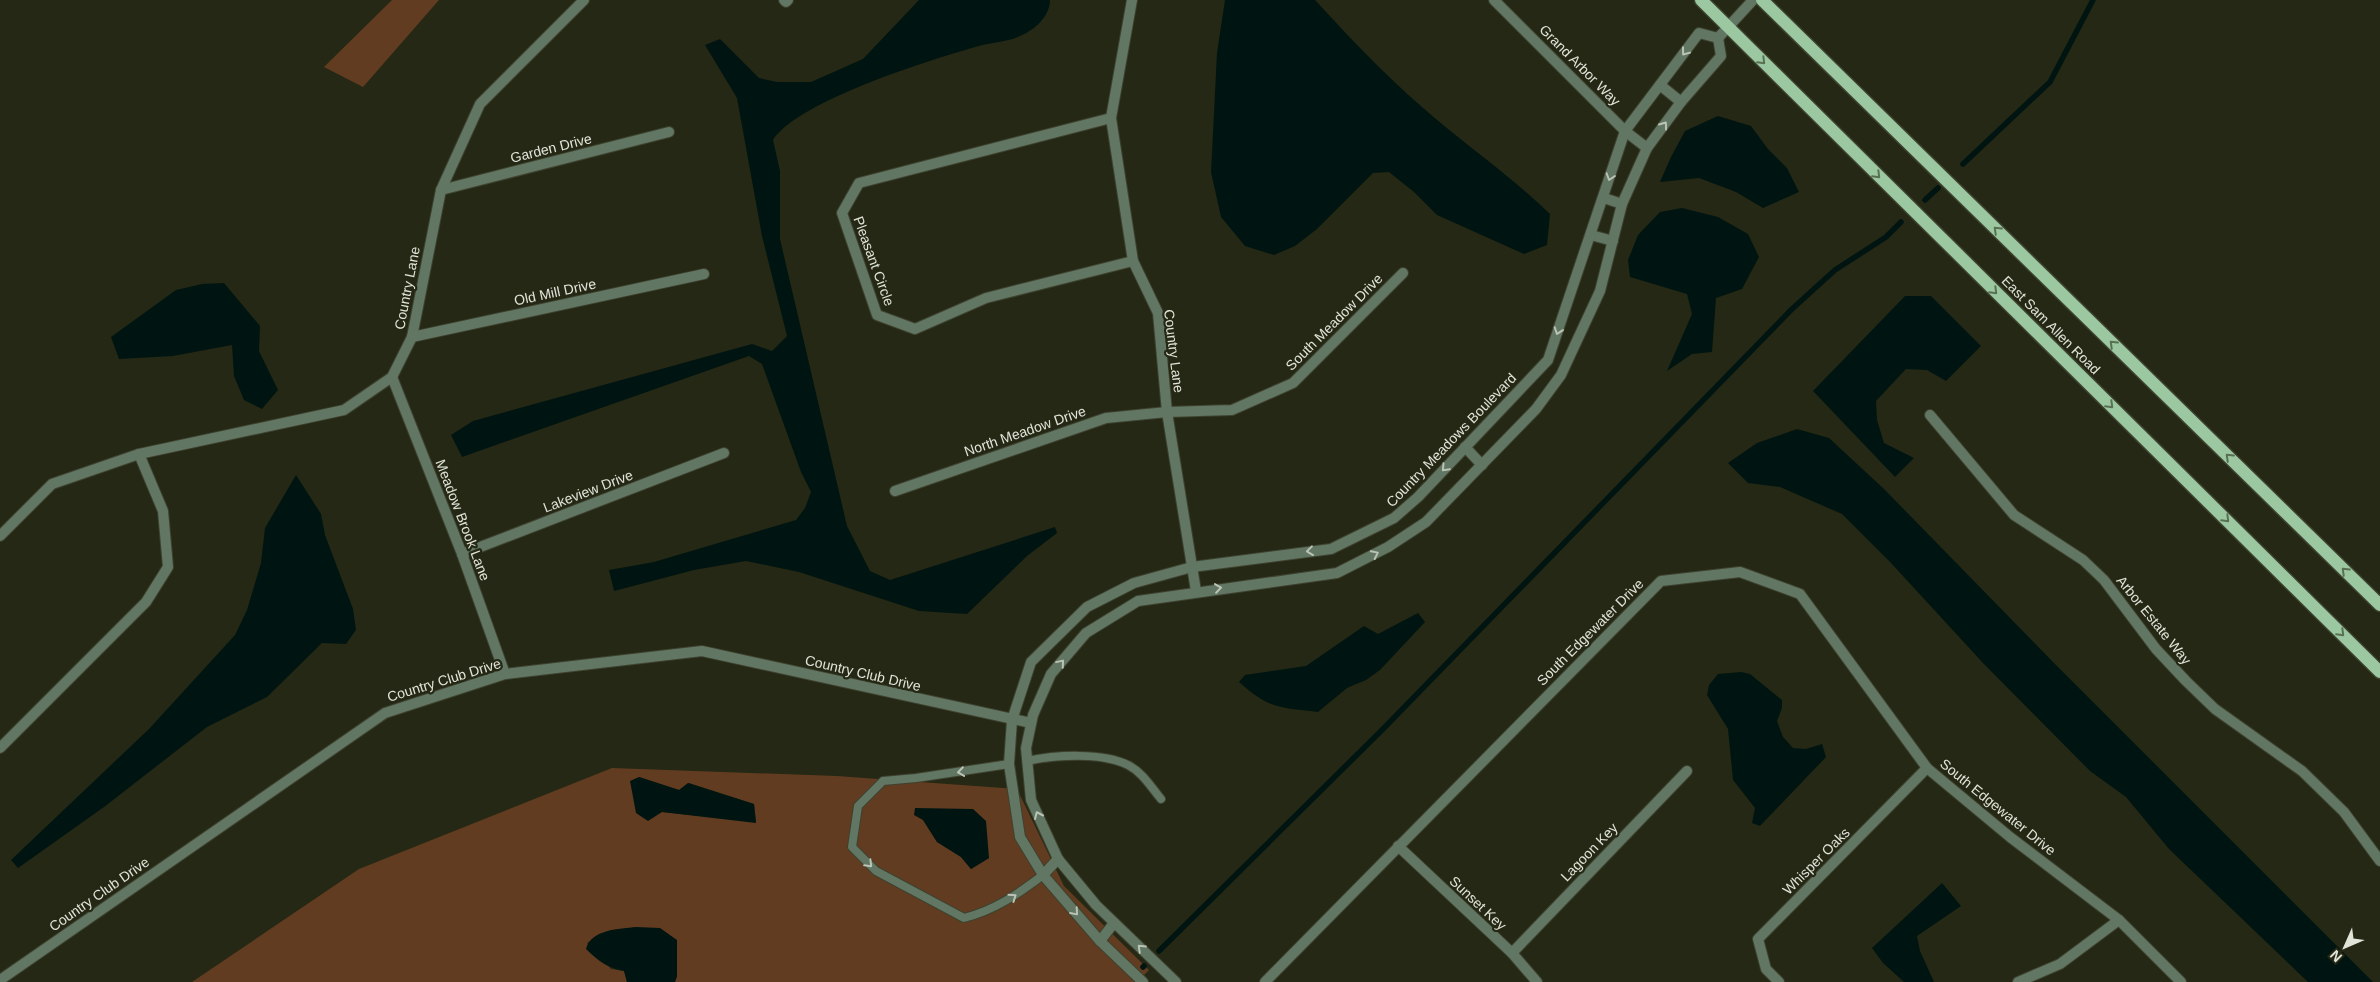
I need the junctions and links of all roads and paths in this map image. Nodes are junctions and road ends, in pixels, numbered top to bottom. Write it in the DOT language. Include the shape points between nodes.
graph roads {
  1 [pos="584,0"];
  2 [pos="784,0"];
  3 [pos="788,0"];
  4 [pos="1132,0"];
  5 [pos="1494,0"];
  6 [pos="1701,0"];
  7 [pos="1753,0"];
  8 [pos="1762,0"];
  9 [pos="1727,26"];
  10 [pos="1718,38"];
  11 [pos="1660,85"];
  12 [pos="1681,102"];
  13 [pos="1111,118"];
  14 [pos="1625,130"];
  15 [pos="669,132"];
  16 [pos="1647,148"];
  17 [pos="441,190"];
  18 [pos="1604,198"];
  19 [pos="1622,204"];
  20 [pos="1591,235"];
  21 [pos="1613,241"];
  22 [pos="1133,261"];
  23 [pos="1403,272"];
  24 [pos="704,274"];
  25 [pos="412,337"];
  26 [pos="392,377"];
  27 [pos="1167,412"];
  28 [pos="1930,415"];
  29 [pos="1465,447"];
  30 [pos="724,453"];
  31 [pos="139,454"];
  32 [pos="1482,465"];
  33 [pos="895,491"];
  34 [pos="0,536"];
  35 [pos="462,554"];
  36 [pos="1192,567"];
  37 [pos="1196,591"];
  38 [pos="2380,605"];
  39 [pos="2380,672"];
  40 [pos="505,674"];
  41 [pos="1012,720"];
  42 [pos="1031,723"];
  43 [pos="0,748"];
  44 [pos="1027,760"];
  45 [pos="1009,764"];
  46 [pos="1927,768"];
  47 [pos="1687,770"];
  48 [pos="1161,799"];
  49 [pos="1398,846"];
  50 [pos="1058,860"];
  51 [pos="2380,861"];
  52 [pos="1043,875"];
  53 [pos="2119,920"];
  54 [pos="1114,923"];
  55 [pos="1100,941"];
  56 [pos="1512,953"];
  57 [pos="0,980"];
  58 [pos="1144,982"];
  59 [pos="1176,982"];
  60 [pos="1265,982"];
  61 [pos="1537,982"];
  62 [pos="1779,982"];
  63 [pos="2018,982"];
  64 [pos="2181,982"];
  1 -- 17 [label="street, Country Lane" via="480,104"];
  2 -- 3 [label="street"];
  4 -- 13 [label="street, Country Lane"];
  5 -- 14 [label="street, Grand Arbor Way"];
  6 -- 9 [label="main road, East Sam Allen Road"];
  7 -- 9 [label="street"];
  38 -- 8 [label="main road, one-way"];
  9 -- 10 [label="street"];
  9 -- 39 [label="main road, East Sam Allen Road, one-way"];
  10 -- 11 [label="street, Country Meadows Boulevard, one-way" via="1699,34"];
  10 -- 12 [label="street" via="1721,56"];
  11 -- 12 [label="street"];
  11 -- 14 [label="street, Country Meadows Boulevard"];
  16 -- 12 [label="street, one-way"];
  13 -- 22 [label="street, Country Lane"];
  13 -- 22 [label="street, Pleasant Circle" via="859,183 842,213 876,315 915,329 986,298"];
  14 -- 16 [label="street, Grand Arbor Way"];
  14 -- 18 [label="street, Country Meadows Boulevard, one-way"];
  15 -- 17 [label="street, Garden Drive"];
  16 -- 19 [label="street"];
  17 -- 25 [label="street, Country Lane"];
  18 -- 19 [label="street"];
  18 -- 20 [label="street, Country Meadows Boulevard"];
  19 -- 21 [label="street"];
  20 -- 21 [label="street"];
  20 -- 29 [label="street, Country Meadows Boulevard, one-way" via="1548,360"];
  21 -- 32 [label="street" via="1600,291 1562,375 1536,409"];
  22 -- 27 [label="street, Country Lane" via="1158,313"];
  23 -- 27 [label="street, South Meadow Drive" via="1293,383 1232,410"];
  24 -- 25 [label="street, Old Mill Drive"];
  25 -- 26 [label="street, Country Lane"];
  26 -- 31 [label="street, Country Lane" via="344,410"];
  26 -- 35 [label="street, Meadow Brook Lane"];
  27 -- 33 [label="street, North Meadow Drive" via="1106,418"];
  27 -- 36 [label="street, Country Lane"];
  28 -- 51 [label="street, Arbor Estate Way" via="2014,515 2083,560 2104,580 2156,649 2186,681 2215,709 2302,771 2344,812"];
  29 -- 32 [label="street"];
  29 -- 36 [label="street, Country Meadows Boulevard, one-way" via="1394,518 1331,549"];
  30 -- 35 [label="street, Lakeview Drive"];
  31 -- 34 [label="street, Country Lane" via="52,484"];
  31 -- 43 [label="street" via="163,511 168,567 146,602"];
  37 -- 32 [label="street, one-way" via="1337,573 1388,547 1426,522"];
  35 -- 40 [label="street, Meadow Brook Lane"];
  36 -- 37 [label="street, Country Lane"];
  36 -- 41 [label="street, Country Meadows Boulevard" via="1134,583 1087,607 1031,662"];
  42 -- 37 [label="street, one-way" via="1052,674 1086,633 1138,601"];
  40 -- 41 [label="street, Country Club Drive" via="702,651"];
  40 -- 57 [label="street, Country Club Drive" via="385,713"];
  41 -- 42 [label="street, Country Club Drive"];
  41 -- 45 [label="street, Country Meadows Boulevard"];
  42 -- 44 [label="street"];
  44 -- 45 [label="street"];
  44 -- 48 [label="lane" via="1050,756 1106,759 1128,765"];
  50 -- 44 [label="street, one-way" via="1031,800"];
  45 -- 52 [label="street, Country Meadows Boulevard" via="1020,837"];
  45 -- 52 [label="lane, one-way" via="883,780 858,806 852,847 876,871 964,918 1008,901"];
  46 -- 49 [label="street, South Edgewater Drive" via="1800,594 1740,572 1661,581"];
  46 -- 53 [label="street, South Edgewater Drive" via="2010,837"];
  46 -- 62 [label="street, Whisper Oaks" via="1758,939 1766,969"];
  47 -- 56 [label="street, Lagoon Key"];
  49 -- 56 [label="street, Sunset Key"];
  49 -- 60 [label="street, South Edgewater Drive"];
  50 -- 52 [label="street"];
  50 -- 54 [label="street"];
  52 -- 55 [label="street, Country Meadows Boulevard, one-way"];
  53 -- 63 [label="street" via="2060,964"];
  53 -- 64 [label="street, South Edgewater Drive"];
  54 -- 55 [label="street"];
  59 -- 54 [label="street, one-way"];
  55 -- 58 [label="street, Country Meadows Boulevard"];
  56 -- 61 [label="street, Sunset Key"];
}
